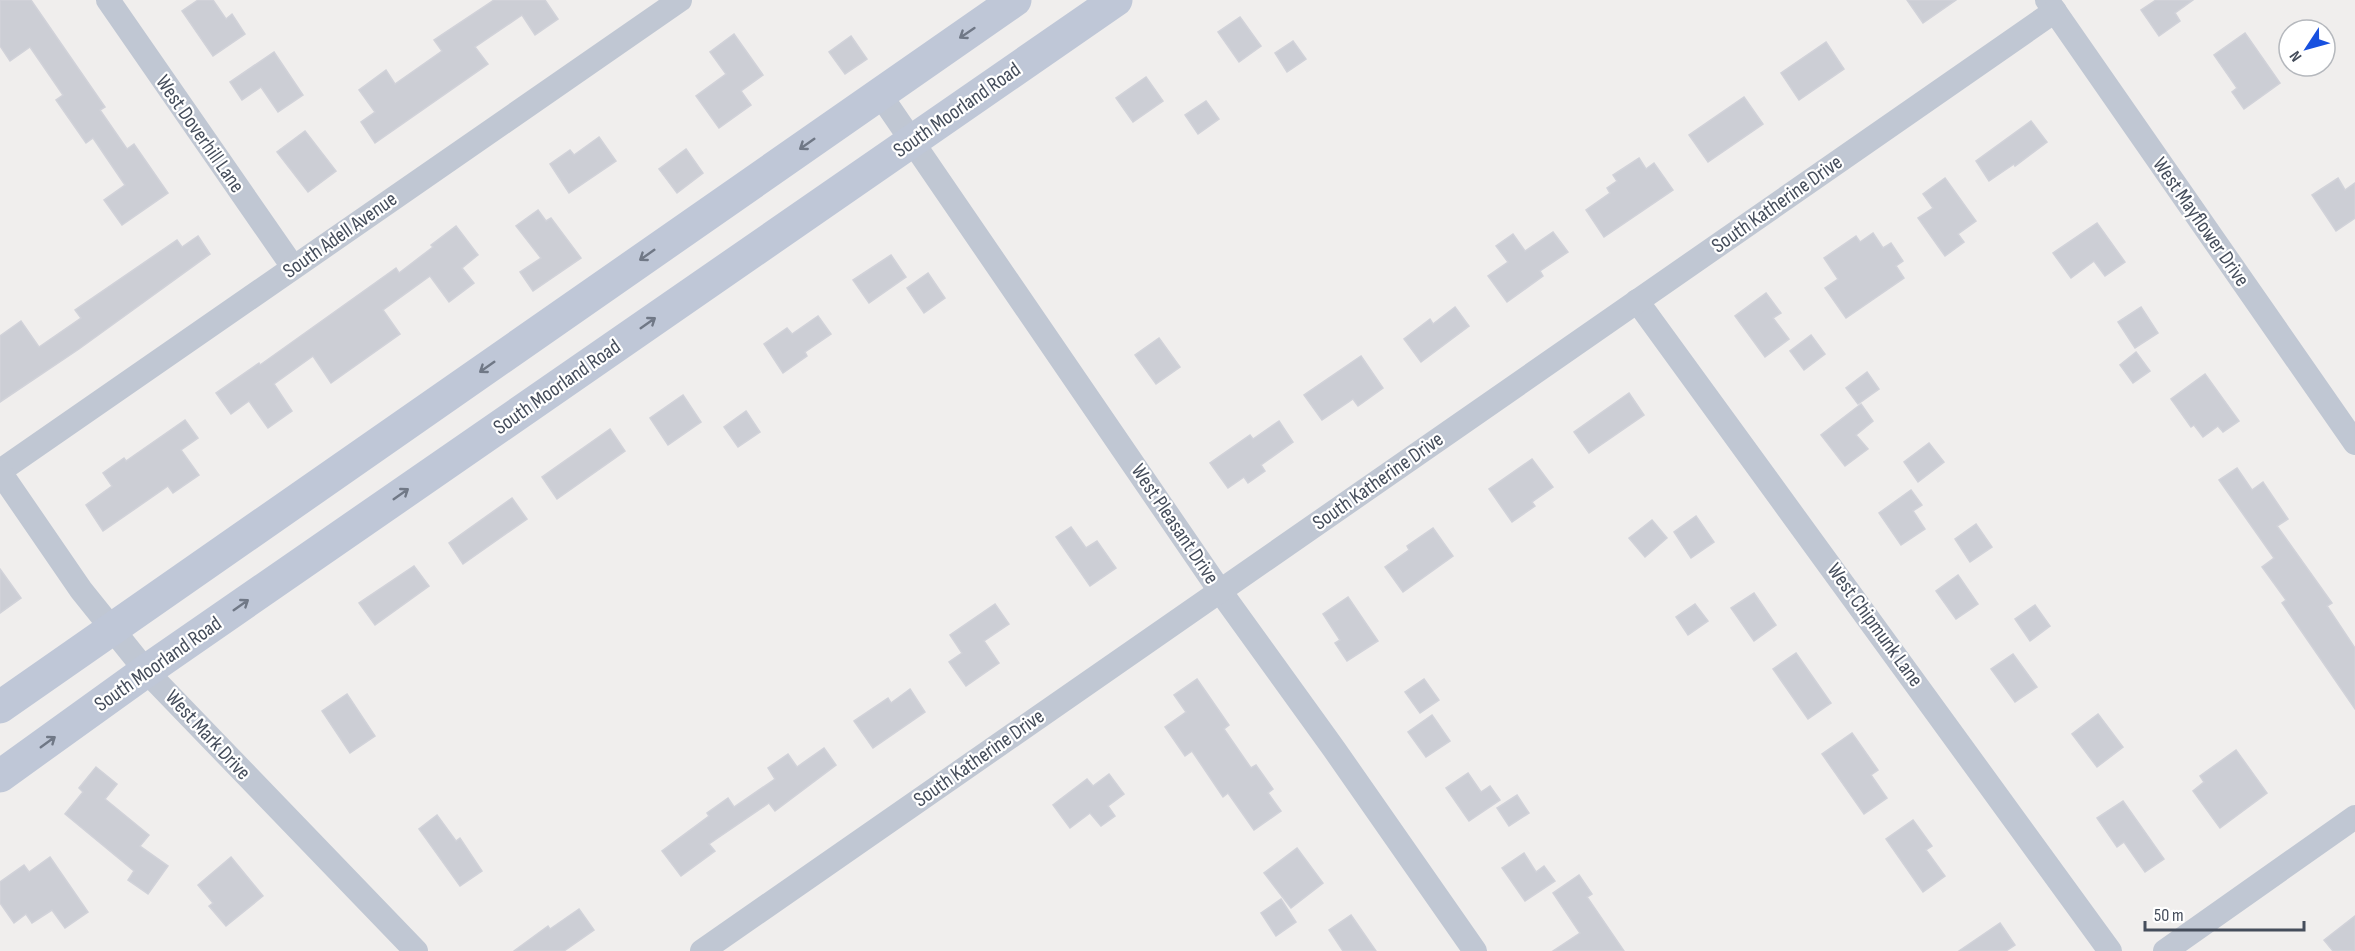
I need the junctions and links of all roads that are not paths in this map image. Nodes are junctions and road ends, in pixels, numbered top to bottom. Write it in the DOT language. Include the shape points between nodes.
graph roads {
  1 [pos="108,0"];
  2 [pos="680,0"];
  3 [pos="1016,0"];
  4 [pos="1116,0"];
  5 [pos="2051,6"];
  6 [pos="879,93"];
  7 [pos="912,141"];
  8 [pos="293,267"];
  9 [pos="1637,301"];
  10 [pos="2355,443"];
  11 [pos="0,472"];
  12 [pos="1220,591"];
  13 [pos="111,629"];
  14 [pos="146,671"];
  15 [pos="0,707"];
  16 [pos="0,776"];
  17 [pos="2355,817"];
  18 [pos="416,951"];
  19 [pos="702,951"];
  20 [pos="1475,951"];
  21 [pos="2110,951"];
  22 [pos="2164,951"];
  1 -- 8 [label="street, West Doverhill Lane"];
  2 -- 8 [label="street, South Adell Avenue"];
  3 -- 6 [label="main road, one-way"];
  4 -- 7 [label="main road, South Moorland Road"];
  5 -- 9 [label="street, South Katherine Drive"];
  5 -- 10 [label="street, West Mayflower Drive"];
  6 -- 7 [label="street, West Pleasant Drive"];
  6 -- 13 [label="main road, one-way"];
  7 -- 12 [label="street, West Pleasant Drive"];
  14 -- 7 [label="main road, South Moorland Road, one-way"];
  8 -- 11 [label="street, South Adell Avenue"];
  9 -- 12 [label="street, South Katherine Drive"];
  9 -- 21 [label="street, West Chipmunk Lane"];
  11 -- 13 [label="street, West Mark Drive"];
  12 -- 19 [label="street, South Katherine Drive"];
  12 -- 20 [label="street, West Pleasant Drive"];
  13 -- 14 [label="street, West Mark Drive"];
  13 -- 15 [label="main road"];
  16 -- 14 [label="main road, South Moorland Road, one-way"];
  14 -- 18 [label="street, West Mark Drive"];
  17 -- 22 [label="street"];
}
